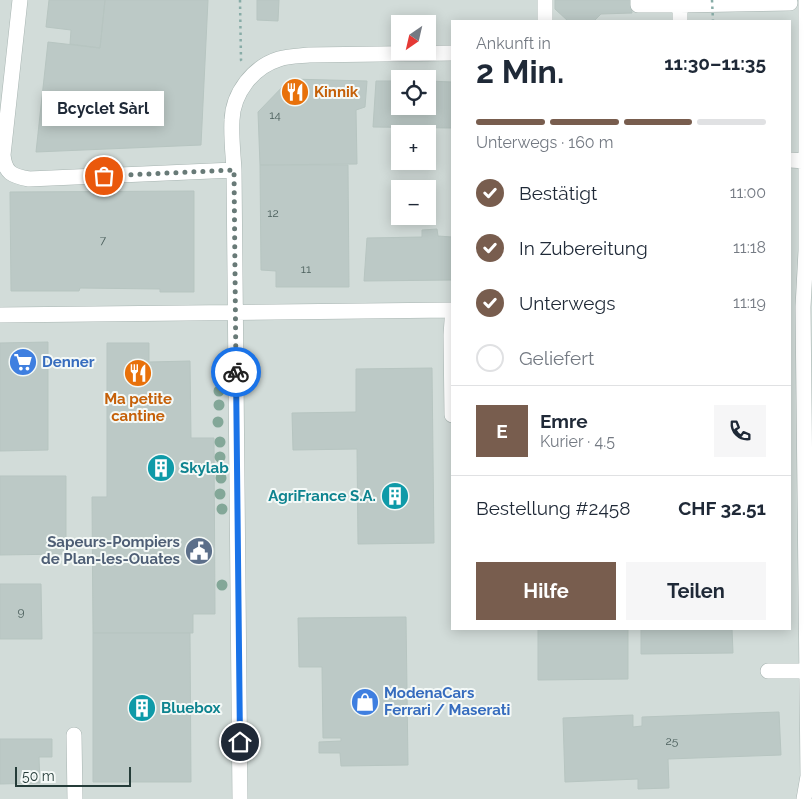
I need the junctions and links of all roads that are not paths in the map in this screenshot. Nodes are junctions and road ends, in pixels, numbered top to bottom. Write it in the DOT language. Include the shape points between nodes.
graph roads {
  1 [pos="20,0"];
  2 [pos="545,0"];
  3 [pos="638,0"];
  4 [pos="806,0"];
  5 [pos="758,2"];
  6 [pos="790,3"];
  7 [pos="680,5"];
  8 [pos="545,20"];
  9 [pos="680,20"];
  10 [pos="391,53"];
  11 [pos="436,53"];
  12 [pos="451,53"];
  13 [pos="791,160"];
  14 [pos="806,161"];
  15 [pos="234,170"];
  16 [pos="802,307"];
  17 [pos="451,310"];
  18 [pos="236,311"];
  19 [pos="0,315"];
  20 [pos="809,623"];
  21 [pos="809,654"];
  22 [pos="768,671"];
  23 [pos="807,671"];
  24 [pos="74,735"];
  25 [pos="75,799"];
  26 [pos="240,799"];
  27 [pos="804,799"];
  1 -- 15 [label="street" via="2,155 10,173 29,179"];
  2 -- 8 [label="street"];
  3 -- 7 [label="street" via="638,6"];
  4 -- 14 [label="street"];
  5 -- 6 [label="street"];
  5 -- 7 [label="street"];
  7 -- 9 [label="street"];
  10 -- 15 [label="street" via="289,57 268,64 254,74 241,91 233,111"];
  11 -- 12 [label="street"];
  13 -- 14 [label="street"];
  14 -- 16 [label="street"];
  15 -- 18 [label="street"];
  16 -- 20 [label="street"];
  17 -- 18 [label="street"];
  18 -- 19 [label="street"];
  18 -- 26 [label="street"];
  20 -- 21 [label="street"];
  21 -- 23 [label="street"];
  22 -- 23 [label="street"];
  23 -- 27 [label="street" via="808,776"];
  24 -- 25 [label="street"];
}
